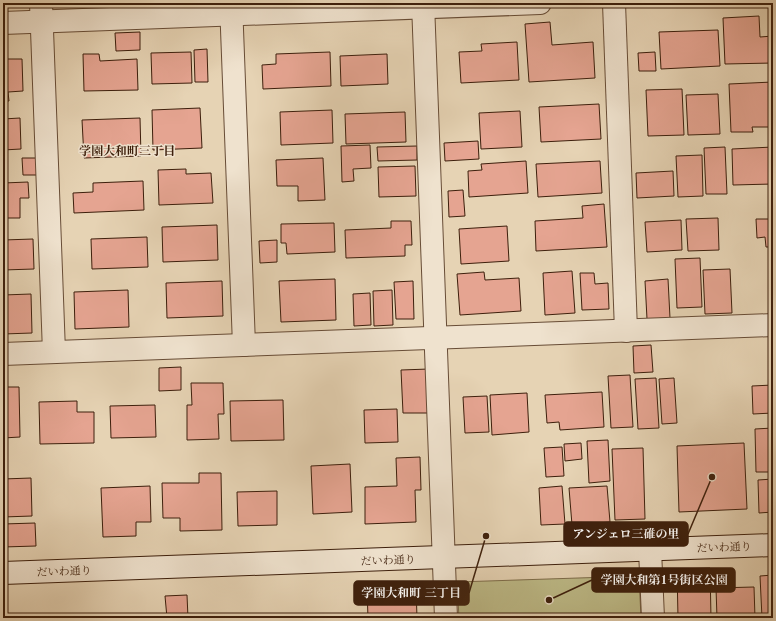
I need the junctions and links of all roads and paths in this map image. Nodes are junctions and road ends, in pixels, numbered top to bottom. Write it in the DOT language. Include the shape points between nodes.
graph roads {
  1 [pos="540,3"];
  2 [pos="614,3"];
  3 [pos="423,5"];
  4 [pos="232,9"];
  5 [pos="41,13"];
  6 [pos="3,24"];
  7 [pos="773,325"];
  8 [pos="626,331"];
  9 [pos="435,338"];
  10 [pos="244,345"];
  11 [pos="54,352"];
  12 [pos="3,354"];
  13 [pos="773,545"];
  14 [pos="650,550"];
  15 [pos="444,558"];
  16 [pos="3,573"];
  17 [pos="446,618"];
  18 [pos="653,618"];
  1 -- 3 [label="street"];
  2 -- 8 [label="street"];
  3 -- 4 [label="street"];
  3 -- 9 [label="street"];
  4 -- 5 [label="street"];
  4 -- 10 [label="street"];
  5 -- 6 [label="street"];
  5 -- 11 [label="street"];
  7 -- 8 [label="street"];
  8 -- 9 [label="street"];
  9 -- 10 [label="street"];
  9 -- 15 [label="street"];
  10 -- 11 [label="street"];
  11 -- 12 [label="street"];
  13 -- 14 [label="street, だいわ通り"];
  14 -- 15 [label="street, だいわ通り"];
  14 -- 18 [label="street"];
  15 -- 16 [label="street, だいわ通り"];
  15 -- 17 [label="street"];
}
